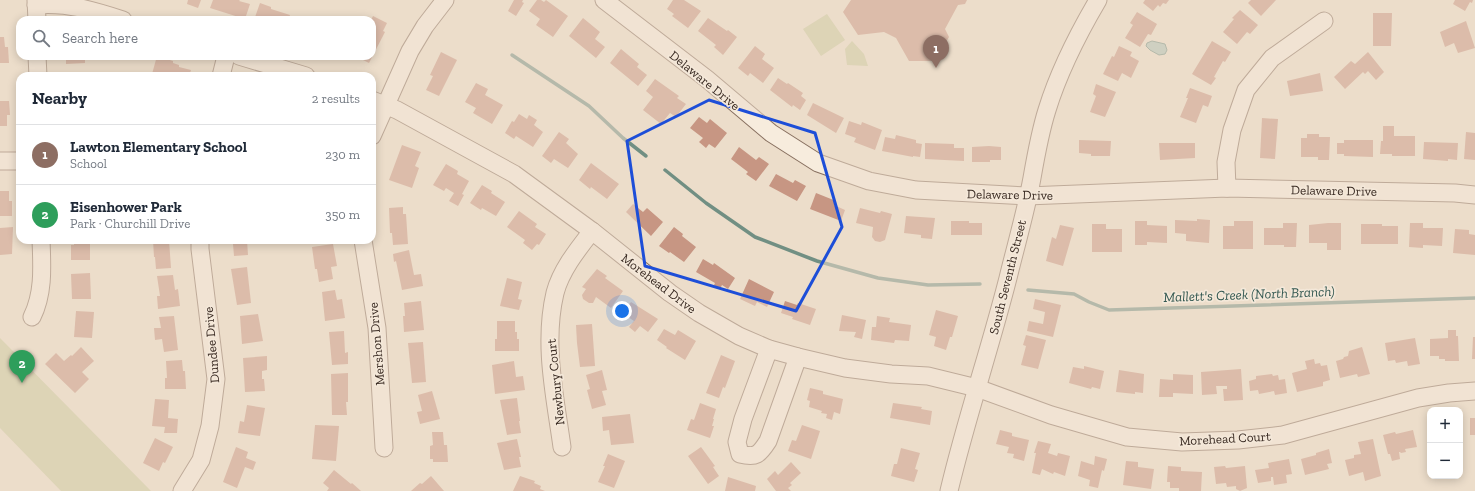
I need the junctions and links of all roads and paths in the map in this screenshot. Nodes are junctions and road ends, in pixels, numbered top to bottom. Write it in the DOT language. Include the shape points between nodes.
graph roads {
  1 [pos="445,0"];
  2 [pos="604,0"];
  3 [pos="1098,0"];
  4 [pos="36,8"];
  5 [pos="108,16"];
  6 [pos="1324,21"];
  7 [pos="37,60"];
  8 [pos="225,60"];
  9 [pos="252,60"];
  10 [pos="38,72"];
  11 [pos="222,72"];
  12 [pos="293,72"];
  13 [pos="379,102"];
  14 [pos="376,117"];
  15 [pos="0,161"];
  16 [pos="16,161"];
  17 [pos="1227,188"];
  18 [pos="1475,194"];
  19 [pos="1027,196"];
  20 [pos="592,231"];
  21 [pos="41,244"];
  22 [pos="200,244"];
  23 [pos="364,244"];
  24 [pos="32,317"];
  25 [pos="769,349"];
  26 [pos="798,357"];
  27 [pos="977,388"];
  28 [pos="1475,391"];
  29 [pos="562,447"];
  30 [pos="384,448"];
  31 [pos="182,491"];
  32 [pos="949,491"];
  1 -- 13 [label="street" via="425,26"];
  2 -- 19 [label="street, Delaware Drive" via="707,79 771,133 818,163 870,181 916,190"];
  3 -- 19 [label="street, South Seventh Street" via="1081,29 1047,109"];
  4 -- 5 [label="street" via="50,4 71,6"];
  6 -- 17 [label="street" via="1272,58 1246,90 1232,130 1226,162"];
  7 -- 10 [label="street"];
  8 -- 11 [label="street"];
  9 -- 12 [label="street"];
  13 -- 14 [label="street"];
  13 -- 20 [label="street, Morehead Drive" via="514,174"];
  15 -- 16 [label="street"];
  17 -- 18 [label="street, Delaware Drive"];
  17 -- 19 [label="street, Delaware Drive"];
  19 -- 27 [label="street, South Seventh Street" via="1006,285"];
  20 -- 25 [label="street, Morehead Drive" via="699,313 739,336"];
  20 -- 29 [label="street, Newbury Court" via="569,262 556,292 549,330 551,374"];
  21 -- 24 [label="street" via="42,279"];
  22 -- 31 [label="street, Dundee Drive" via="216,379 210,426 201,460"];
  23 -- 30 [label="street, Mershon Drive" via="377,328"];
  25 -- 26 [label="street, Morehead Drive"];
  25 -- 26 [label="street" via="736,442 740,454 751,456 761,452 768,441"];
  26 -- 27 [label="street, Morehead Drive" via="845,368 928,376"];
  27 -- 28 [label="street, Morehead Court" via="1051,415 1127,437 1182,442 1283,435 1418,398"];
  27 -- 32 [label="street, South Seventh Street"];
}
